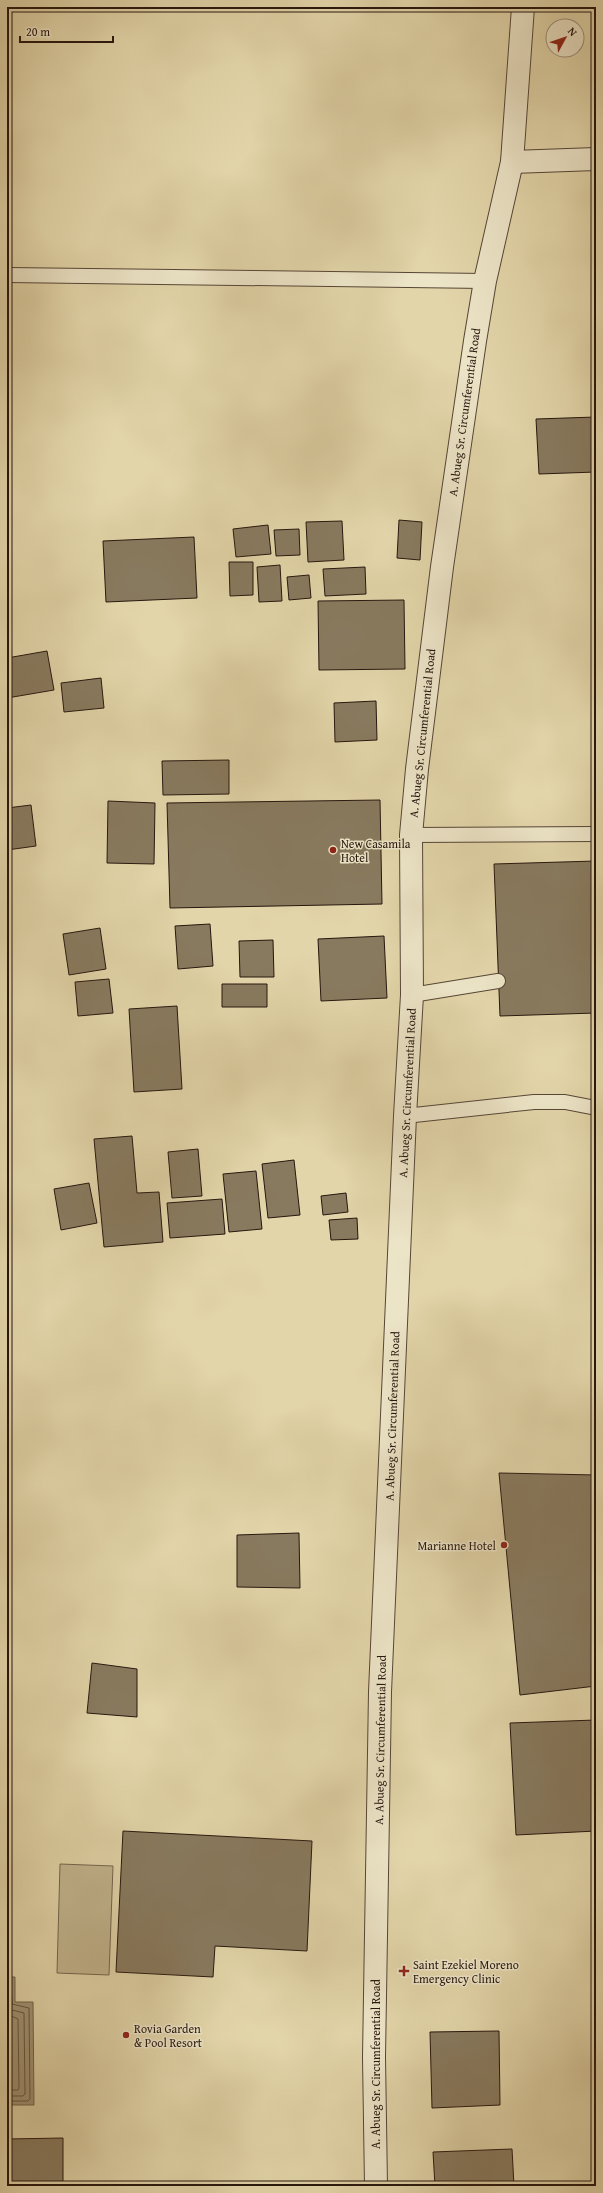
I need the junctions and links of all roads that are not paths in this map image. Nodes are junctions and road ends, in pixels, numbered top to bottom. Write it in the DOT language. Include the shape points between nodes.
graph roads {
  1 [pos="523,7"];
  2 [pos="596,159"];
  3 [pos="512,162"];
  4 [pos="7,276"];
  5 [pos="485,281"];
  6 [pos="596,834"];
  7 [pos="411,835"];
  8 [pos="498,981"];
  9 [pos="412,995"];
  10 [pos="596,1108"];
  11 [pos="405,1116"];
  12 [pos="376,2186"];
  1 -- 3 [label="street, A. Abueg Sr. Circumferential Road"];
  2 -- 3 [label="street"];
  3 -- 5 [label="street, A. Abueg Sr. Circumferential Road"];
  4 -- 5 [label="lane"];
  5 -- 7 [label="street, A. Abueg Sr. Circumferential Road" via="442,567"];
  6 -- 7 [label="lane"];
  7 -- 9 [label="street, A. Abueg Sr. Circumferential Road"];
  8 -- 9 [label="lane"];
  9 -- 11 [label="street, A. Abueg Sr. Circumferential Road"];
  10 -- 11 [label="lane" via="565,1102 534,1102"];
  11 -- 12 [label="street, A. Abueg Sr. Circumferential Road" via="380,1692 374,2057"];
}
